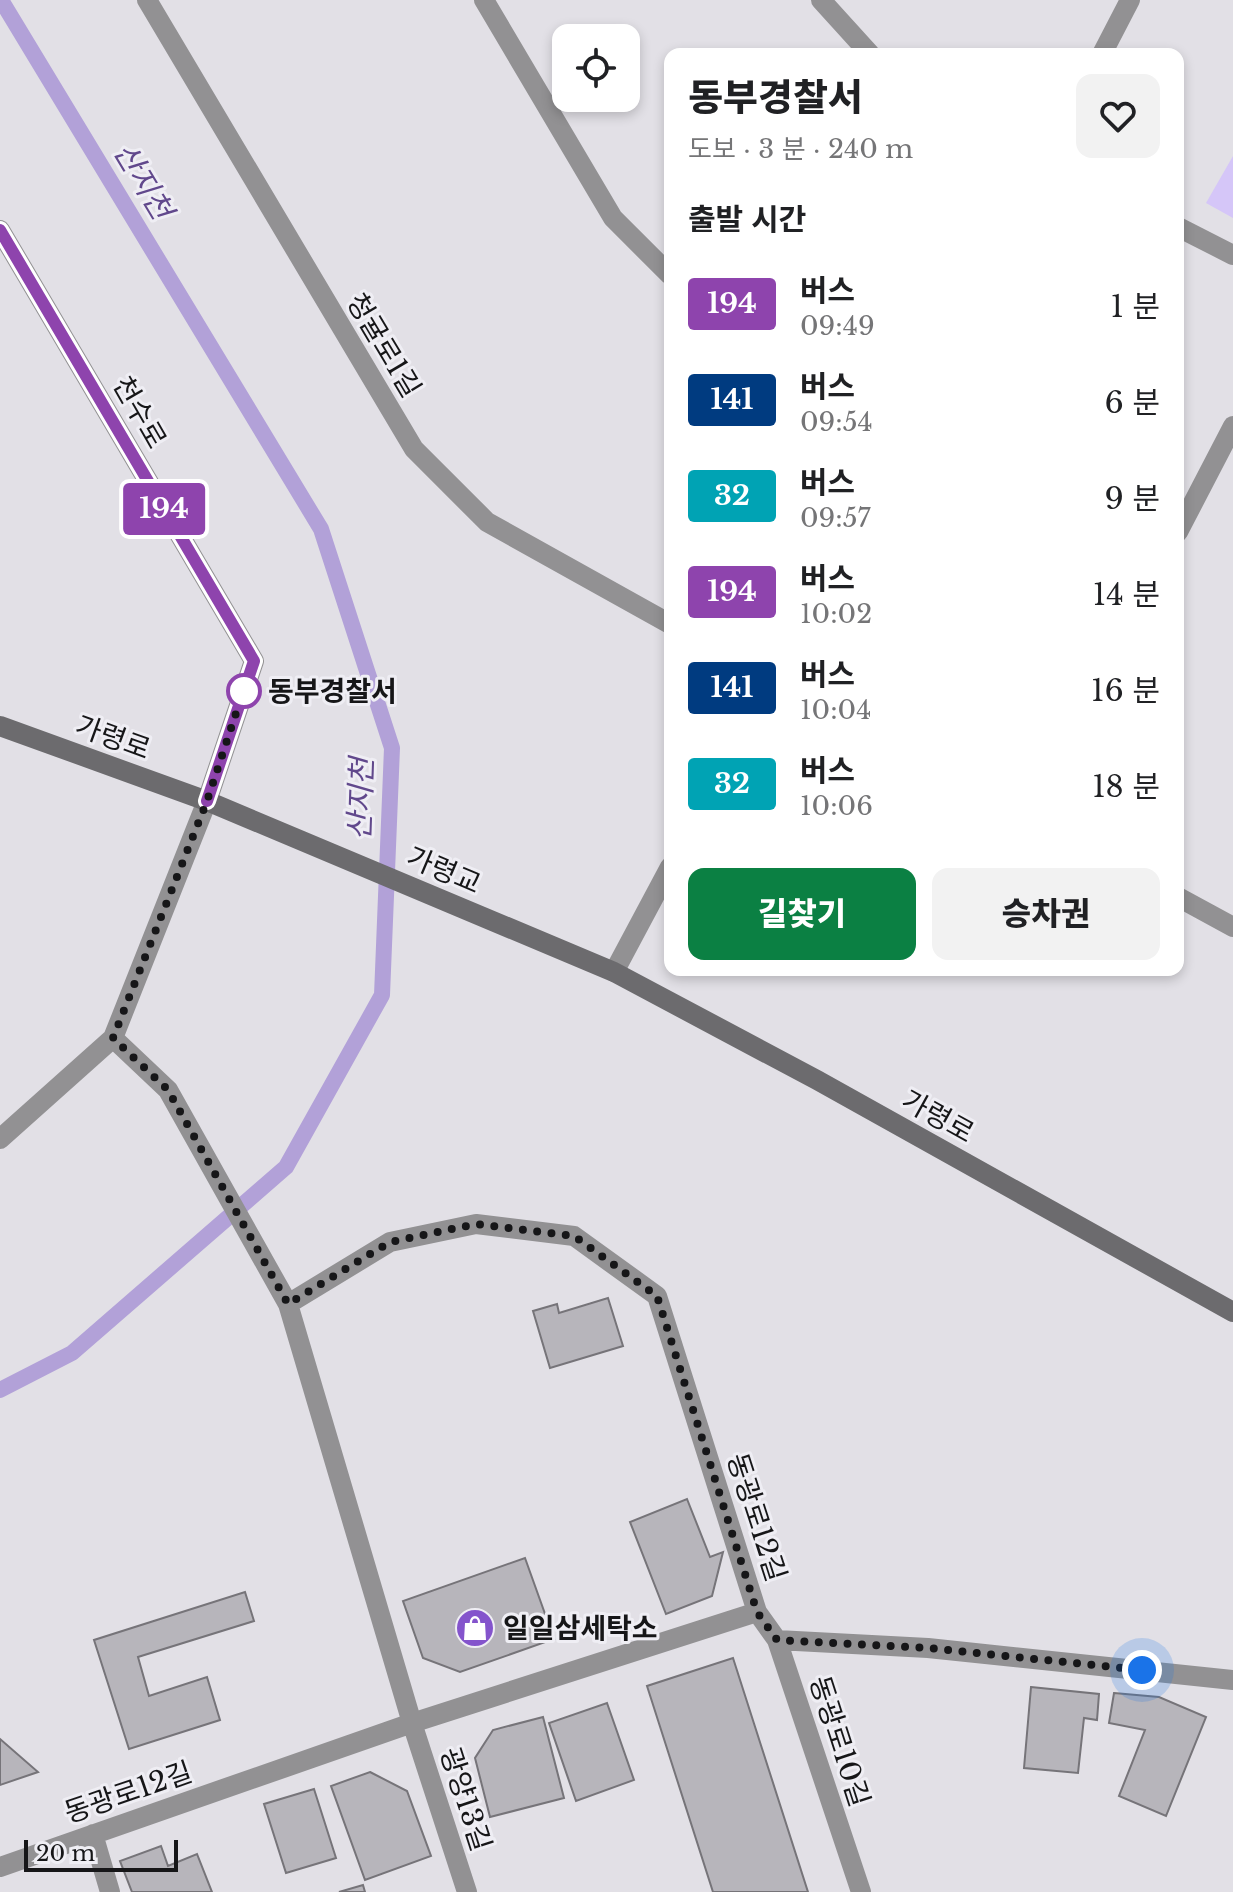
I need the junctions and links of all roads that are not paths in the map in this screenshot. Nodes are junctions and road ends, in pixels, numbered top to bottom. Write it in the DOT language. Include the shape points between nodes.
graph roads {
  1 [pos="147,0"];
  2 [pos="484,0"];
  3 [pos="821,0"];
  4 [pos="1130,0"];
  5 [pos="865,48"];
  6 [pos="1105,48"];
  7 [pos="0,230"];
  8 [pos="1184,230"];
  9 [pos="6,253"];
  10 [pos="1233,255"];
  11 [pos="664,269"];
  12 [pos="1233,426"];
  13 [pos="1184,520"];
  14 [pos="664,621"];
  15 [pos="0,726"];
  16 [pos="207,801"];
  17 [pos="664,878"];
  18 [pos="1184,900"];
  19 [pos="1233,927"];
  20 [pos="614,972"];
  21 [pos="113,1038"];
  22 [pos="0,1139"];
  23 [pos="288,1304"];
  24 [pos="1233,1312"];
  25 [pos="757,1612"];
  26 [pos="777,1640"];
  27 [pos="1233,1680"];
  28 [pos="412,1723"];
  29 [pos="93,1834"];
  30 [pos="0,1867"];
  31 [pos="110,1892"];
  32 [pos="467,1892"];
  33 [pos="861,1892"];
  1 -- 14 [label="street, 청귤로1길" via="414,449 487,522"];
  2 -- 11 [label="street" via="613,218"];
  3 -- 5 [label="street"];
  4 -- 6 [label="street"];
  7 -- 9 [label="street, 천수로"];
  8 -- 10 [label="street"];
  9 -- 16 [label="street, 천수로" via="254,661"];
  12 -- 13 [label="street"];
  15 -- 16 [label="main road, 가령로"];
  16 -- 20 [label="main road, 가령교"];
  16 -- 21 [label="street, 천수로"];
  17 -- 20 [label="street"];
  18 -- 19 [label="street"];
  20 -- 24 [label="main road, 가령로"];
  21 -- 22 [label="street"];
  21 -- 23 [label="street, 광양13길" via="168,1090"];
  23 -- 25 [label="street, 동광로12길" via="390,1242 476,1224 574,1236 657,1296"];
  23 -- 28 [label="street, 광양13길"];
  25 -- 26 [label="street, 동광로10길"];
  25 -- 28 [label="street, 동광로12길"];
  26 -- 27 [label="street" via="928,1648"];
  26 -- 33 [label="street, 동광로10길"];
  28 -- 29 [label="street, 동광로12길"];
  28 -- 32 [label="street, 광양13길"];
  29 -- 30 [label="street, 동광로12길"];
  29 -- 31 [label="street"];
}
